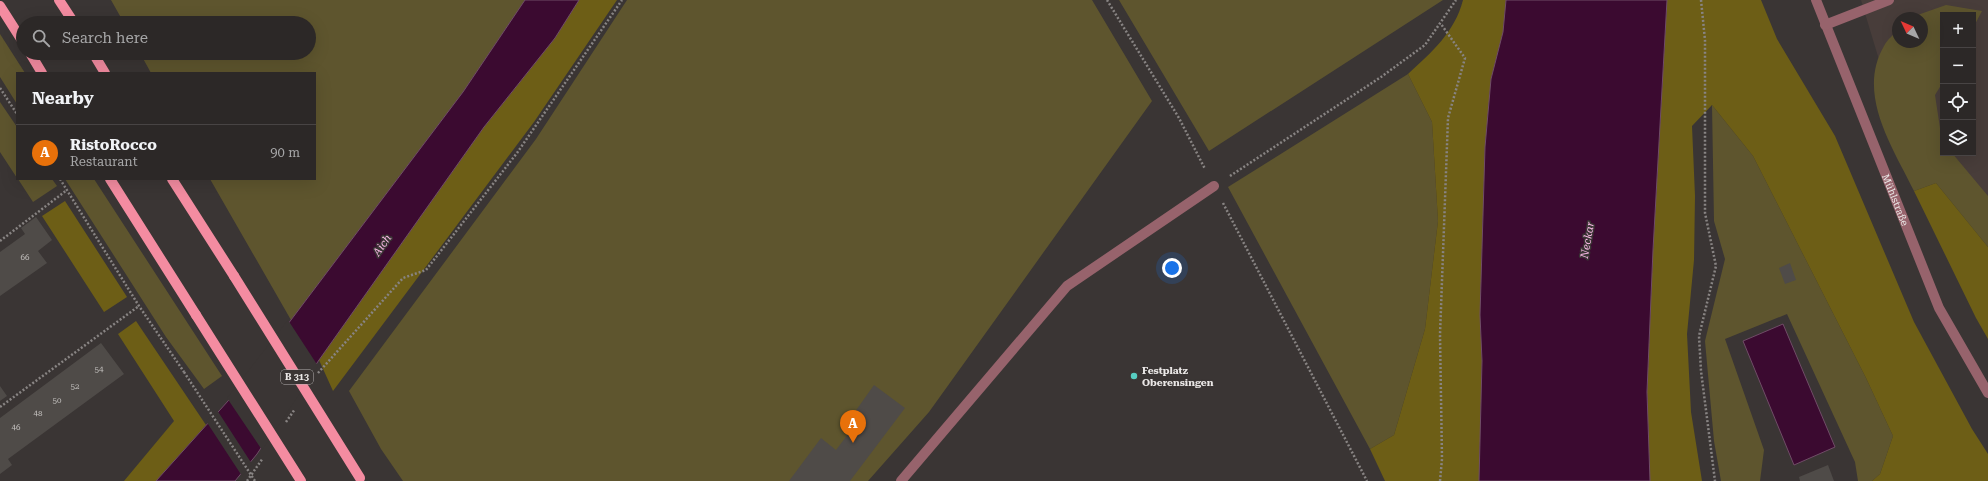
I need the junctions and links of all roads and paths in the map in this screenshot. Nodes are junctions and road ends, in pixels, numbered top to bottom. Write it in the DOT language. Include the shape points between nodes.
graph roads {
  1 [pos="60,0"];
  2 [pos="622,0"];
  3 [pos="1107,0"];
  4 [pos="1456,0"];
  5 [pos="1701,0"];
  6 [pos="1816,0"];
  7 [pos="1889,0"];
  8 [pos="0,6"];
  9 [pos="70,16"];
  10 [pos="1441,24"];
  11 [pos="1825,25"];
  12 [pos="16,31"];
  13 [pos="34,60"];
  14 [pos="97,60"];
  15 [pos="41,72"];
  16 [pos="104,72"];
  17 [pos="0,88"];
  18 [pos="16,112"];
  19 [pos="61,180"];
  20 [pos="111,180"];
  21 [pos="173,180"];
  22 [pos="1214,186"];
  23 [pos="67,190"];
  24 [pos="0,241"];
  25 [pos="139,306"];
  26 [pos="315,379"];
  27 [pos="1988,393"];
  28 [pos="298,405"];
  29 [pos="0,407"];
  30 [pos="285,424"];
  31 [pos="264,456"];
  32 [pos="362,479"];
  33 [pos="247,481"];
  34 [pos="255,481"];
  35 [pos="301,481"];
  36 [pos="901,481"];
  37 [pos="1367,481"];
  38 [pos="1440,481"];
  39 [pos="1715,481"];
  1 -- 9 [label="main road"];
  2 -- 26 [label="path" via="517,153 426,270 403,278"];
  3 -- 22 [label="path" via="1179,118"];
  4 -- 10 [label="path"];
  5 -- 39 [label="path" via="1705,40 1705,213 1716,266 1700,336 1700,371"];
  6 -- 11 [label="street, Mühlstraße"];
  7 -- 11 [label="street"];
  8 -- 12 [label="main road"];
  10 -- 22 [label="path" via="1425,45 1381,78"];
  10 -- 38 [label="path" via="1465,58 1448,118 1440,335"];
  11 -- 27 [label="street, Mühlstraße" via="1939,308"];
  13 -- 15 [label="main road"];
  14 -- 16 [label="main road"];
  17 -- 18 [label="path"];
  19 -- 23 [label="path"];
  20 -- 35 [label="main road, bridge"];
  21 -- 32 [label="main road, B 313, bridge"];
  22 -- 36 [label="street" via="1067,286"];
  22 -- 37 [label="path"];
  23 -- 24 [label="path"];
  23 -- 25 [label="path"];
  25 -- 29 [label="path"];
  25 -- 34 [label="path, bridge"];
  28 -- 30 [label="path"];
  31 -- 33 [label="path"];
}
